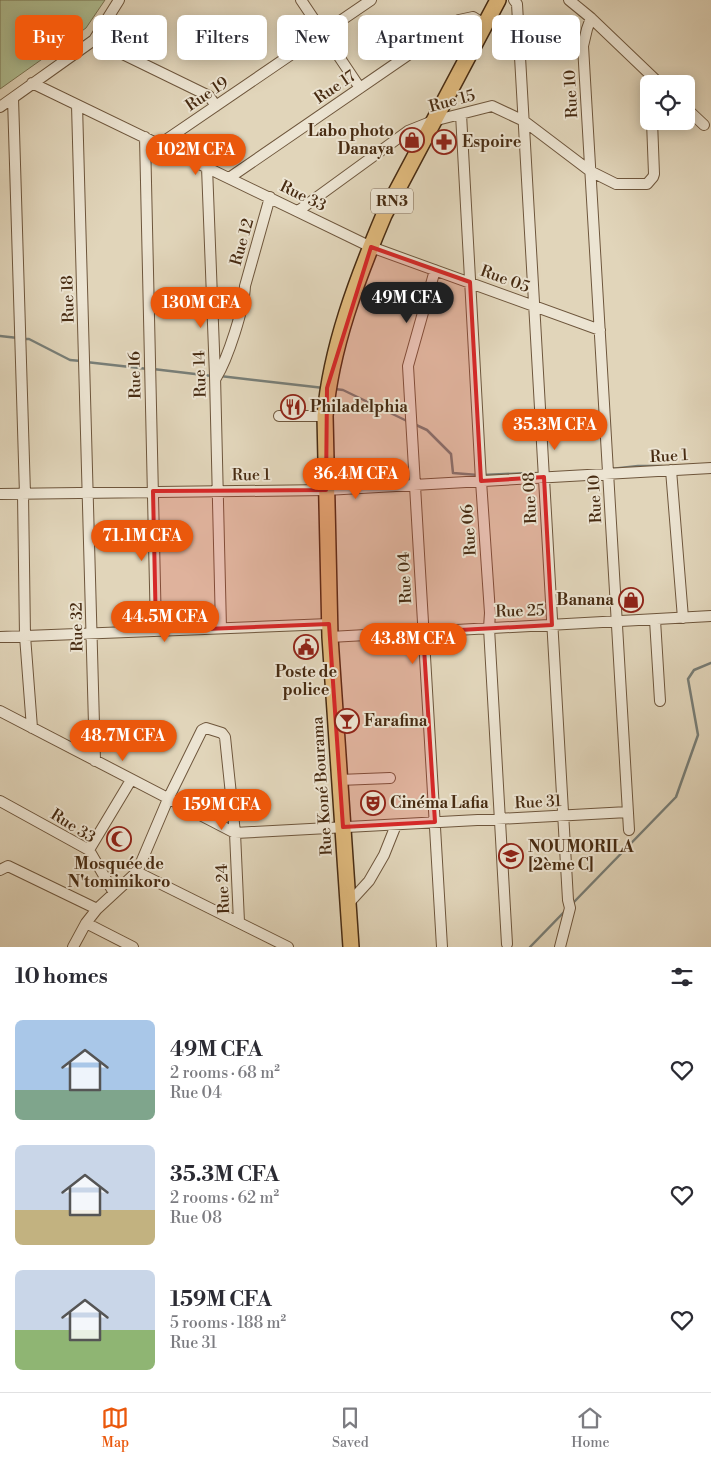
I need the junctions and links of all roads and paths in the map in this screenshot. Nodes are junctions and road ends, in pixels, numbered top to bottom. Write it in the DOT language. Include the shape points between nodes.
graph roads {
  1 [pos="119,0"];
  2 [pos="301,0"];
  3 [pos="371,0"];
  4 [pos="498,0"];
  5 [pos="570,0"];
  6 [pos="516,2"];
  7 [pos="110,15"];
  8 [pos="311,15"];
  9 [pos="348,15"];
  10 [pos="591,18"];
  11 [pos="484,24"];
  12 [pos="93,41"];
  13 [pos="135,60"];
  14 [pos="283,60"];
  15 [pos="342,60"];
  16 [pos="646,75"];
  17 [pos="32,83"];
  18 [pos="360,88"];
  19 [pos="13,98"];
  20 [pos="77,105"];
  21 [pos="216,106"];
  22 [pos="0,107"];
  23 [pos="461,114"];
  24 [pos="695,117"];
  25 [pos="524,120"];
  26 [pos="433,121"];
  27 [pos="704,126"];
  28 [pos="652,130"];
  29 [pos="145,137"];
  30 [pos="160,144"];
  31 [pos="207,167"];
  32 [pos="590,171"];
  33 [pos="229,178"];
  34 [pos="270,197"];
  35 [pos="298,211"];
  36 [pos="371,246"];
  37 [pos="435,270"];
  38 [pos="470,282"];
  39 [pos="534,306"];
  40 [pos="600,330"];
  41 [pos="215,379"];
  42 [pos="279,416"];
  43 [pos="325,416"];
  44 [pos="711,468"];
  45 [pos="671,470"];
  46 [pos="608,474"];
  47 [pos="544,478"];
  48 [pos="481,481"];
  49 [pos="415,484"];
  50 [pos="326,490"];
  51 [pos="218,491"];
  52 [pos="153,492"];
  53 [pos="88,493"];
  54 [pos="0,494"];
  55 [pos="24,494"];
  56 [pos="711,616"];
  57 [pos="683,618"];
  58 [pos="655,620"];
  59 [pos="617,622"];
  60 [pos="552,625"];
  61 [pos="221,628"];
  62 [pos="489,628"];
  63 [pos="329,630"];
  64 [pos="156,631"];
  65 [pos="424,632"];
  66 [pos="92,634"];
  67 [pos="25,636"];
  68 [pos="0,637"];
  69 [pos="660,700"];
  70 [pos="0,711"];
  71 [pos="32,728"];
  72 [pos="95,761"];
  73 [pos="390,778"];
  74 [pos="131,780"];
  75 [pos="339,780"];
  76 [pos="168,799"];
  77 [pos="0,801"];
  78 [pos="628,812"];
  79 [pos="563,816"];
  80 [pos="500,819"];
  81 [pos="435,822"];
  82 [pos="396,824"];
  83 [pos="343,827"];
  84 [pos="629,830"];
  85 [pos="235,833"];
  86 [pos="89,850"];
  87 [pos="0,870"];
  88 [pos="137,872"];
  89 [pos="114,893"];
  90 [pos="348,904"];
  91 [pos="97,909"];
  92 [pos="86,922"];
  93 [pos="239,922"];
  94 [pos="560,943"];
  95 [pos="272,944"];
  96 [pos="507,944"];
  97 [pos="73,947"];
  98 [pos="133,947"];
  99 [pos="288,947"];
  100 [pos="351,947"];
  101 [pos="442,947"];
  102 [pos="552,947"];
  1 -- 7 [label="street"];
  2 -- 8 [label="street"];
  3 -- 9 [label="street, Rue 19"];
  4 -- 11 [label="highway, Rue Koné Bourama / RN3"];
  5 -- 10 [label="street"];
  6 -- 25 [label="street, Rue 08"];
  10 -- 16 [label="street"];
  10 -- 32 [label="street, Rue 10" via="583,46"];
  11 -- 18 [label="street, Rue 17" via="473,17 459,20"];
  11 -- 26 [label="highway, Rue Koné Bourama / RN3"];
  12 -- 17 [label="street"];
  13 -- 21 [label="street" via="208,96"];
  14 -- 21 [label="street, Rue 19"];
  15 -- 18 [label="street"];
  17 -- 19 [label="street"];
  17 -- 20 [label="street, Rue 33"];
  18 -- 33 [label="street, Rue 17"];
  19 -- 22 [label="street"];
  19 -- 55 [label="street"];
  20 -- 29 [label="street, Rue 33"];
  20 -- 53 [label="street, Rue 18"];
  21 -- 30 [label="street, Rue 19"];
  23 -- 25 [label="street, Rue 15" via="492,106"];
  23 -- 26 [label="street, Rue 15"];
  23 -- 38 [label="street, Rue 06"];
  24 -- 27 [label="street"];
  25 -- 32 [label="street, Rue 15"];
  25 -- 39 [label="street, Rue 08"];
  26 -- 35 [label="street, Rue 15" via="408,131"];
  26 -- 36 [label="highway, Rue Koné Bourama / RN3"];
  28 -- 32 [label="street, Rue 15" via="654,174 647,184 616,184"];
  29 -- 30 [label="street, Rue 33"];
  29 -- 52 [label="street, Rue 16"];
  30 -- 31 [label="street, Rue 33"];
  31 -- 33 [label="street, Rue 33"];
  31 -- 41 [label="street, Rue 14"];
  32 -- 40 [label="street, Rue 10"];
  33 -- 34 [label="street, Rue 33"];
  34 -- 35 [label="street, Rue 33"];
  34 -- 41 [label="street, Rue 12" via="237,326"];
  35 -- 36 [label="street, Rue 33"];
  36 -- 37 [label="street, Rue 05"];
  36 -- 43 [label="highway, Rue Koné Bourama / RN3" via="334,358"];
  37 -- 38 [label="street, Rue 05"];
  37 -- 49 [label="street, Rue 04" via="408,366"];
  38 -- 39 [label="street, Rue 05"];
  38 -- 48 [label="street, Rue 06"];
  39 -- 40 [label="street, Rue 05"];
  39 -- 47 [label="street, Rue 08"];
  40 -- 46 [label="street, Rue 10"];
  41 -- 51 [label="street, Rue 14"];
  42 -- 43 [label="street"];
  43 -- 50 [label="highway, Rue Koné Bourama / RN3"];
  44 -- 45 [label="street, Rue 1"];
  45 -- 46 [label="street, Rue 1"];
  45 -- 57 [label="street"];
  46 -- 47 [label="street, Rue 1"];
  46 -- 59 [label="street, Rue 10"];
  47 -- 48 [label="street, Rue 1"];
  47 -- 60 [label="street, Rue 08"];
  48 -- 49 [label="street, Rue 1"];
  48 -- 62 [label="street, Rue 06"];
  49 -- 50 [label="street, Rue 1"];
  49 -- 65 [label="street, Rue 04"];
  50 -- 51 [label="street, Rue 1"];
  50 -- 63 [label="highway, Rue Koné Bourama / RN3"];
  51 -- 52 [label="street, Rue 1"];
  51 -- 61 [label="street"];
  52 -- 53 [label="street, Rue 1"];
  52 -- 64 [label="street, Rue 16"];
  53 -- 55 [label="street, Rue 1"];
  53 -- 66 [label="street, Rue 32"];
  54 -- 55 [label="street, Rue 1"];
  55 -- 67 [label="street"];
  56 -- 57 [label="street, Rue 25"];
  57 -- 58 [label="street, Rue 25"];
  58 -- 59 [label="street, Rue 25"];
  58 -- 69 [label="street"];
  59 -- 60 [label="street, Rue 25"];
  59 -- 78 [label="street, Rue 10"];
  60 -- 62 [label="street, Rue 25"];
  60 -- 79 [label="street, Rue 08"];
  61 -- 63 [label="street, Rue 25"];
  61 -- 64 [label="street, Rue 25"];
  62 -- 65 [label="street, Rue 25"];
  62 -- 80 [label="street, Rue 06"];
  63 -- 65 [label="street, Rue 25"];
  63 -- 75 [label="highway, Rue Koné Bourama / RN3"];
  64 -- 66 [label="street, Rue 25"];
  65 -- 81 [label="street, Rue 04"];
  66 -- 67 [label="street, Rue 25"];
  66 -- 72 [label="street, Rue 32"];
  67 -- 68 [label="street, Rue 25"];
  67 -- 71 [label="street"];
  70 -- 71 [label="street"];
  71 -- 72 [label="street"];
  72 -- 74 [label="street"];
  73 -- 75 [label="street"];
  74 -- 76 [label="street"];
  74 -- 86 [label="street"];
  75 -- 83 [label="highway, Rue Koné Bourama / RN3"];
  76 -- 85 [label="street"];
  76 -- 85 [label="street, Rue 24" via="202,730 206,728 224,734"];
  76 -- 88 [label="street"];
  77 -- 86 [label="street, Rue 33"];
  78 -- 79 [label="street, Rue 31"];
  78 -- 84 [label="street, Rue 10"];
  79 -- 80 [label="street, Rue 31"];
  79 -- 94 [label="street, Rue 08" via="569,904"];
  80 -- 81 [label="street, Rue 31"];
  80 -- 96 [label="street, Rue 06"];
  81 -- 82 [label="street, Rue 31"];
  81 -- 101 [label="street, Rue 04"];
  82 -- 83 [label="street, Rue 31"];
  82 -- 90 [label="street" via="384,856 369,881"];
  83 -- 85 [label="street, Rue 31"];
  83 -- 90 [label="highway, Rue Koné Bourama / RN3"];
  85 -- 93 [label="street, Rue 24"];
  86 -- 89 [label="street, Rue 33"];
  87 -- 91 [label="street" via="8,866"];
  88 -- 89 [label="street"];
  88 -- 93 [label="street"];
  89 -- 91 [label="street"];
  90 -- 100 [label="highway, Rue Koné Bourama / RN3"];
  91 -- 92 [label="street"];
  92 -- 97 [label="street"];
  92 -- 98 [label="street"];
  93 -- 95 [label="street"];
  94 -- 102 [label="street"];
  95 -- 99 [label="street"];
}
